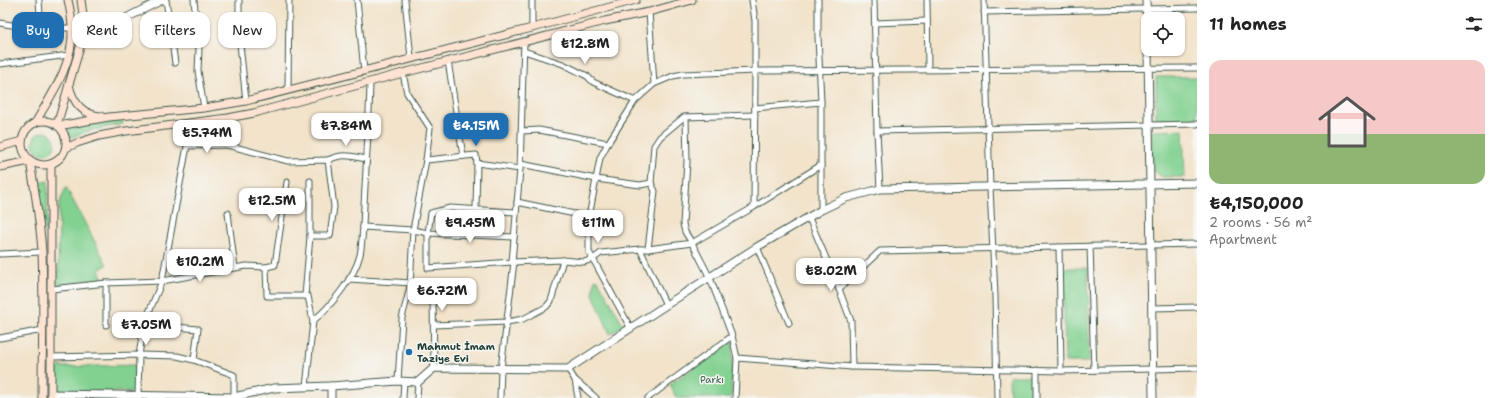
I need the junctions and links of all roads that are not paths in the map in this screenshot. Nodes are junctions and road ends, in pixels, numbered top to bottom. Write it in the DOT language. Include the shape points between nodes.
graph roads {
  1 [pos="39,0"];
  2 [pos="68,0"];
  3 [pos="80,0"];
  4 [pos="162,0"];
  5 [pos="166,0"];
  6 [pos="194,0"];
  7 [pos="239,0"];
  8 [pos="289,0"];
  9 [pos="357,0"];
  10 [pos="405,0"];
  11 [pos="532,0"];
  12 [pos="634,0"];
  13 [pos="692,0"];
  14 [pos="752,0"];
  15 [pos="818,0"];
  16 [pos="874,0"];
  17 [pos="927,0"];
  18 [pos="984,0"];
  19 [pos="1146,0"];
  20 [pos="152,2"];
  21 [pos="1197,8"];
  22 [pos="1147,9"];
  23 [pos="40,12"];
  24 [pos="82,12"];
  25 [pos="132,12"];
  26 [pos="649,12"];
  27 [pos="984,12"];
  28 [pos="1147,12"];
  29 [pos="926,21"];
  30 [pos="0,23"];
  31 [pos="875,23"];
  32 [pos="12,25"];
  33 [pos="64,28"];
  34 [pos="72,28"];
  35 [pos="532,28"];
  36 [pos="524,42"];
  37 [pos="80,48"];
  38 [pos="524,51"];
  39 [pos="69,55"];
  40 [pos="1148,56"];
  41 [pos="411,58"];
  42 [pos="448,62"];
  43 [pos="175,63"];
  44 [pos="0,64"];
  45 [pos="1149,68"];
  46 [pos="1197,68"];
  47 [pos="928,69"];
  48 [pos="986,69"];
  49 [pos="876,70"];
  50 [pos="364,71"];
  51 [pos="755,71"];
  52 [pos="819,71"];
  53 [pos="403,73"];
  54 [pos="370,82"];
  55 [pos="654,84"];
  56 [pos="68,85"];
  57 [pos="288,90"];
  58 [pos="246,101"];
  59 [pos="636,101"];
  60 [pos="821,102"];
  61 [pos="204,108"];
  62 [pos="755,108"];
  63 [pos="755,114"];
  64 [pos="109,117"];
  65 [pos="686,117"];
  66 [pos="228,118"];
  67 [pos="35,123"];
  68 [pos="188,123"];
  69 [pos="1197,124"];
  70 [pos="58,125"];
  71 [pos="1148,125"];
  72 [pos="989,129"];
  73 [pos="522,131"];
  74 [pos="877,131"];
  75 [pos="22,141"];
  76 [pos="608,143"];
  77 [pos="227,145"];
  78 [pos="187,146"];
  79 [pos="0,147"];
  80 [pos="66,148"];
  81 [pos="463,156"];
  82 [pos="366,159"];
  83 [pos="328,160"];
  84 [pos="426,160"];
  85 [pos="30,161"];
  86 [pos="477,163"];
  87 [pos="51,165"];
  88 [pos="821,165"];
  89 [pos="521,166"];
  90 [pos="0,167"];
  91 [pos="596,179"];
  92 [pos="310,181"];
  93 [pos="287,182"];
  94 [pos="651,183"];
  95 [pos="1197,183"];
  96 [pos="1150,184"];
  97 [pos="990,188"];
  98 [pos="880,189"];
  99 [pos="517,202"];
  100 [pos="754,207"];
  101 [pos="476,209"];
  102 [pos="821,210"];
  103 [pos="516,212"];
  104 [pos="228,213"];
  105 [pos="589,217"];
  106 [pos="809,218"];
  107 [pos="363,227"];
  108 [pos="413,230"];
  109 [pos="428,233"];
  110 [pos="310,236"];
  111 [pos="514,237"];
  112 [pos="692,243"];
  113 [pos="1197,244"];
  114 [pos="1150,245"];
  115 [pos="1090,246"];
  116 [pos="757,247"];
  117 [pos="1059,247"];
  118 [pos="992,248"];
  119 [pos="640,249"];
  120 [pos="648,249"];
  121 [pos="42,252"];
  122 [pos="0,254"];
  123 [pos="593,259"];
  124 [pos="563,260"];
  125 [pos="513,262"];
  126 [pos="266,267"];
  127 [pos="235,268"];
  128 [pos="710,278"];
  129 [pos="349,279"];
  130 [pos="162,281"];
  131 [pos="106,283"];
  132 [pos="411,283"];
  133 [pos="52,289"];
  134 [pos="839,289"];
  135 [pos="305,296"];
  136 [pos="433,300"];
  137 [pos="666,305"];
  138 [pos="1197,307"];
  139 [pos="1151,308"];
  140 [pos="314,321"];
  141 [pos="507,322"];
  142 [pos="144,324"];
  143 [pos="789,324"];
  144 [pos="106,325"];
  145 [pos="434,325"];
  146 [pos="631,329"];
  147 [pos="43,330"];
  148 [pos="732,336"];
  149 [pos="0,338"];
  150 [pos="139,355"];
  151 [pos="51,357"];
  152 [pos="737,358"];
  153 [pos="194,360"];
  154 [pos="852,367"];
  155 [pos="434,368"];
  156 [pos="501,368"];
  157 [pos="1154,368"];
  158 [pos="1197,368"];
  159 [pos="568,369"];
  160 [pos="995,370"];
  161 [pos="1037,370"];
  162 [pos="1094,370"];
  163 [pos="1061,371"];
  164 [pos="574,380"];
  165 [pos="401,381"];
  166 [pos="418,382"];
  167 [pos="331,386"];
  168 [pos="306,387"];
  169 [pos="51,396"];
  170 [pos="138,397"];
  171 [pos="234,397"];
  172 [pos="42,398"];
  173 [pos="331,398"];
  174 [pos="403,398"];
  175 [pos="417,398"];
  176 [pos="500,398"];
  177 [pos="578,398"];
  178 [pos="596,398"];
  179 [pos="648,398"];
  180 [pos="735,398"];
  181 [pos="997,398"];
  182 [pos="1037,398"];
  183 [pos="1153,398"];
  1 -- 23 [label="street"];
  2 -- 34 [label="main road"];
  3 -- 24 [label="main road"];
  4 -- 20 [label="street"];
  5 -- 43 [label="street"];
  6 -- 61 [label="street" via="199,50 198,71"];
  7 -- 58 [label="street" via="239,35"];
  8 -- 57 [label="street"];
  9 -- 50 [label="street"];
  10 -- 41 [label="street"];
  11 -- 35 [label="street"];
  12 -- 35 [label="main road"];
  13 -- 26 [label="main road"];
  14 -- 51 [label="street" via="755,21"];
  15 -- 52 [label="street"];
  16 -- 31 [label="street"];
  17 -- 29 [label="street"];
  18 -- 27 [label="street"];
  19 -- 22 [label="street"];
  20 -- 25 [label="street"];
  21 -- 22 [label="street"];
  22 -- 27 [label="street"];
  22 -- 28 [label="street"];
  26 -- 36 [label="main road" via="605,20"];
  26 -- 55 [label="street"];
  27 -- 48 [label="street"];
  29 -- 31 [label="street"];
  29 -- 47 [label="street"];
  30 -- 32 [label="street"];
  31 -- 49 [label="street"];
  33 -- 34 [label="street"];
  34 -- 39 [label="main road"];
  35 -- 41 [label="main road"];
  36 -- 38 [label="street"];
  36 -- 42 [label="main road"];
  37 -- 56 [label="main road"];
  38 -- 59 [label="street" via="563,64 587,76 593,82"];
  38 -- 73 [label="street"];
  39 -- 44 [label="street"];
  39 -- 67 [label="main road" via="62,76"];
  40 -- 45 [label="street"];
  41 -- 50 [label="main road"];
  42 -- 53 [label="main road"];
  42 -- 81 [label="street"];
  45 -- 46 [label="street"];
  45 -- 48 [label="street"];
  45 -- 71 [label="street"];
  47 -- 48 [label="street"];
  47 -- 49 [label="street"];
  48 -- 72 [label="street"];
  49 -- 52 [label="street"];
  49 -- 74 [label="street"];
  50 -- 57 [label="main road"];
  51 -- 52 [label="street"];
  51 -- 55 [label="street" via="682,74"];
  51 -- 62 [label="street"];
  52 -- 60 [label="street"];
  53 -- 54 [label="main road"];
  53 -- 84 [label="street" via="407,93 430,128"];
  54 -- 66 [label="main road" via="296,103"];
  54 -- 82 [label="street"];
  55 -- 59 [label="street"];
  56 -- 64 [label="main road" via="71,95 87,114"];
  56 -- 70 [label="main road"];
  57 -- 58 [label="main road"];
  58 -- 61 [label="main road"];
  59 -- 76 [label="street"];
  60 -- 62 [label="street"];
  60 -- 88 [label="street"];
  61 -- 64 [label="main road"];
  62 -- 63 [label="street"];
  63 -- 65 [label="street"];
  63 -- 100 [label="street"];
  64 -- 70 [label="main road"];
  65 -- 94 [label="street" via="665,133 654,146"];
  65 -- 112 [label="street" via="684,224 685,232"];
  66 -- 68 [label="main road"];
  66 -- 77 [label="street"];
  67 -- 70 [label="main road" via="46,121"];
  67 -- 75 [label="main road" via="25,132"];
  68 -- 78 [label="street"];
  68 -- 80 [label="main road" via="99,136"];
  69 -- 71 [label="street"];
  70 -- 80 [label="main road" via="65,136"];
  71 -- 72 [label="street"];
  71 -- 96 [label="street"];
  72 -- 74 [label="street"];
  72 -- 97 [label="street"];
  73 -- 76 [label="street" via="539,130"];
  73 -- 89 [label="street"];
  74 -- 98 [label="street"];
  75 -- 79 [label="main road"];
  75 -- 85 [label="main road" via="23,150"];
  76 -- 91 [label="street" via="600,158"];
  77 -- 78 [label="street"];
  77 -- 83 [label="street" via="288,161"];
  78 -- 130 [label="street"];
  80 -- 87 [label="main road" via="59,160"];
  81 -- 84 [label="street"];
  81 -- 86 [label="street" via="476,155"];
  82 -- 83 [label="street" via="347,155"];
  82 -- 107 [label="street"];
  83 -- 110 [label="street" via="334,207 330,236"];
  84 -- 108 [label="street"];
  85 -- 87 [label="main road" via="40,165"];
  85 -- 90 [label="main road"];
  85 -- 121 [label="main road"];
  86 -- 89 [label="street"];
  86 -- 101 [label="street"];
  87 -- 133 [label="main road"];
  88 -- 100 [label="street"];
  88 -- 102 [label="street"];
  89 -- 91 [label="street"];
  89 -- 99 [label="street"];
  91 -- 94 [label="street" via="640,185"];
  91 -- 105 [label="street"];
  92 -- 110 [label="street"];
  93 -- 126 [label="street" via="275,265"];
  94 -- 120 [label="street" via="655,191"];
  95 -- 96 [label="street"];
  96 -- 97 [label="street"];
  96 -- 114 [label="street"];
  97 -- 98 [label="street"];
  97 -- 118 [label="street"];
  98 -- 102 [label="street" via="846,198"];
  99 -- 103 [label="street"];
  99 -- 105 [label="street"];
  100 -- 112 [label="street"];
  101 -- 103 [label="street"];
  101 -- 109 [label="street" via="450,208 431,213"];
  102 -- 106 [label="street"];
  103 -- 111 [label="street"];
  104 -- 127 [label="street"];
  105 -- 123 [label="street" via="589,252"];
  106 -- 116 [label="street"];
  106 -- 134 [label="street"];
  107 -- 108 [label="street"];
  107 -- 129 [label="street" via="360,256"];
  108 -- 109 [label="street"];
  108 -- 132 [label="street"];
  109 -- 111 [label="street"];
  109 -- 125 [label="street" via="428,268"];
  110 -- 135 [label="street"];
  111 -- 125 [label="street"];
  112 -- 120 [label="street"];
  112 -- 128 [label="street"];
  113 -- 114 [label="street"];
  114 -- 115 [label="street"];
  114 -- 139 [label="street"];
  115 -- 117 [label="street"];
  115 -- 162 [label="street"];
  116 -- 128 [label="street"];
  116 -- 143 [label="street"];
  117 -- 118 [label="street"];
  117 -- 163 [label="street"];
  118 -- 134 [label="street" via="880,251"];
  118 -- 160 [label="street"];
  119 -- 120 [label="street"];
  119 -- 123 [label="street" via="601,253"];
  119 -- 137 [label="street"];
  121 -- 122 [label="street"];
  121 -- 147 [label="main road"];
  123 -- 124 [label="street" via="584,262"];
  123 -- 146 [label="street"];
  124 -- 125 [label="street"];
  124 -- 141 [label="street" via="549,304 523,319"];
  125 -- 141 [label="street"];
  126 -- 127 [label="street"];
  126 -- 135 [label="street" via="267,296"];
  127 -- 130 [label="street"];
  128 -- 137 [label="street"];
  128 -- 148 [label="street"];
  129 -- 132 [label="street"];
  129 -- 140 [label="street" via="327,310"];
  130 -- 131 [label="street"];
  130 -- 142 [label="street"];
  131 -- 133 [label="street"];
  131 -- 144 [label="street"];
  132 -- 165 [label="street" via="402,318"];
  133 -- 151 [label="main road"];
  134 -- 154 [label="street" via="851,321"];
  135 -- 140 [label="street" via="308,296"];
  136 -- 145 [label="street"];
  137 -- 146 [label="street"];
  138 -- 139 [label="street"];
  139 -- 157 [label="street"];
  140 -- 168 [label="street"];
  141 -- 145 [label="street"];
  141 -- 156 [label="street"];
  142 -- 150 [label="street"];
  142 -- 153 [label="street" via="198,329"];
  145 -- 155 [label="street"];
  146 -- 159 [label="street"];
  147 -- 149 [label="street"];
  147 -- 172 [label="main road"];
  148 -- 152 [label="street"];
  148 -- 179 [label="street"];
  150 -- 151 [label="street"];
  150 -- 153 [label="street" via="178,356"];
  150 -- 170 [label="street"];
  151 -- 169 [label="main road"];
  152 -- 154 [label="street"];
  152 -- 180 [label="street"];
  153 -- 171 [label="street" via="234,375"];
  154 -- 160 [label="street"];
  155 -- 156 [label="street"];
  155 -- 166 [label="street"];
  156 -- 159 [label="street"];
  156 -- 176 [label="street"];
  157 -- 158 [label="street"];
  157 -- 162 [label="street"];
  157 -- 183 [label="street"];
  159 -- 164 [label="street"];
  160 -- 161 [label="street"];
  160 -- 181 [label="street"];
  161 -- 163 [label="street"];
  161 -- 182 [label="street"];
  162 -- 163 [label="street"];
  164 -- 177 [label="street"];
  164 -- 178 [label="street"];
  165 -- 166 [label="street"];
  165 -- 167 [label="street"];
  165 -- 174 [label="street"];
  166 -- 175 [label="street"];
  167 -- 168 [label="street"];
  167 -- 173 [label="street"];
  168 -- 171 [label="street" via="274,388"];
  169 -- 170 [label="street"];
  170 -- 171 [label="street"];
}
